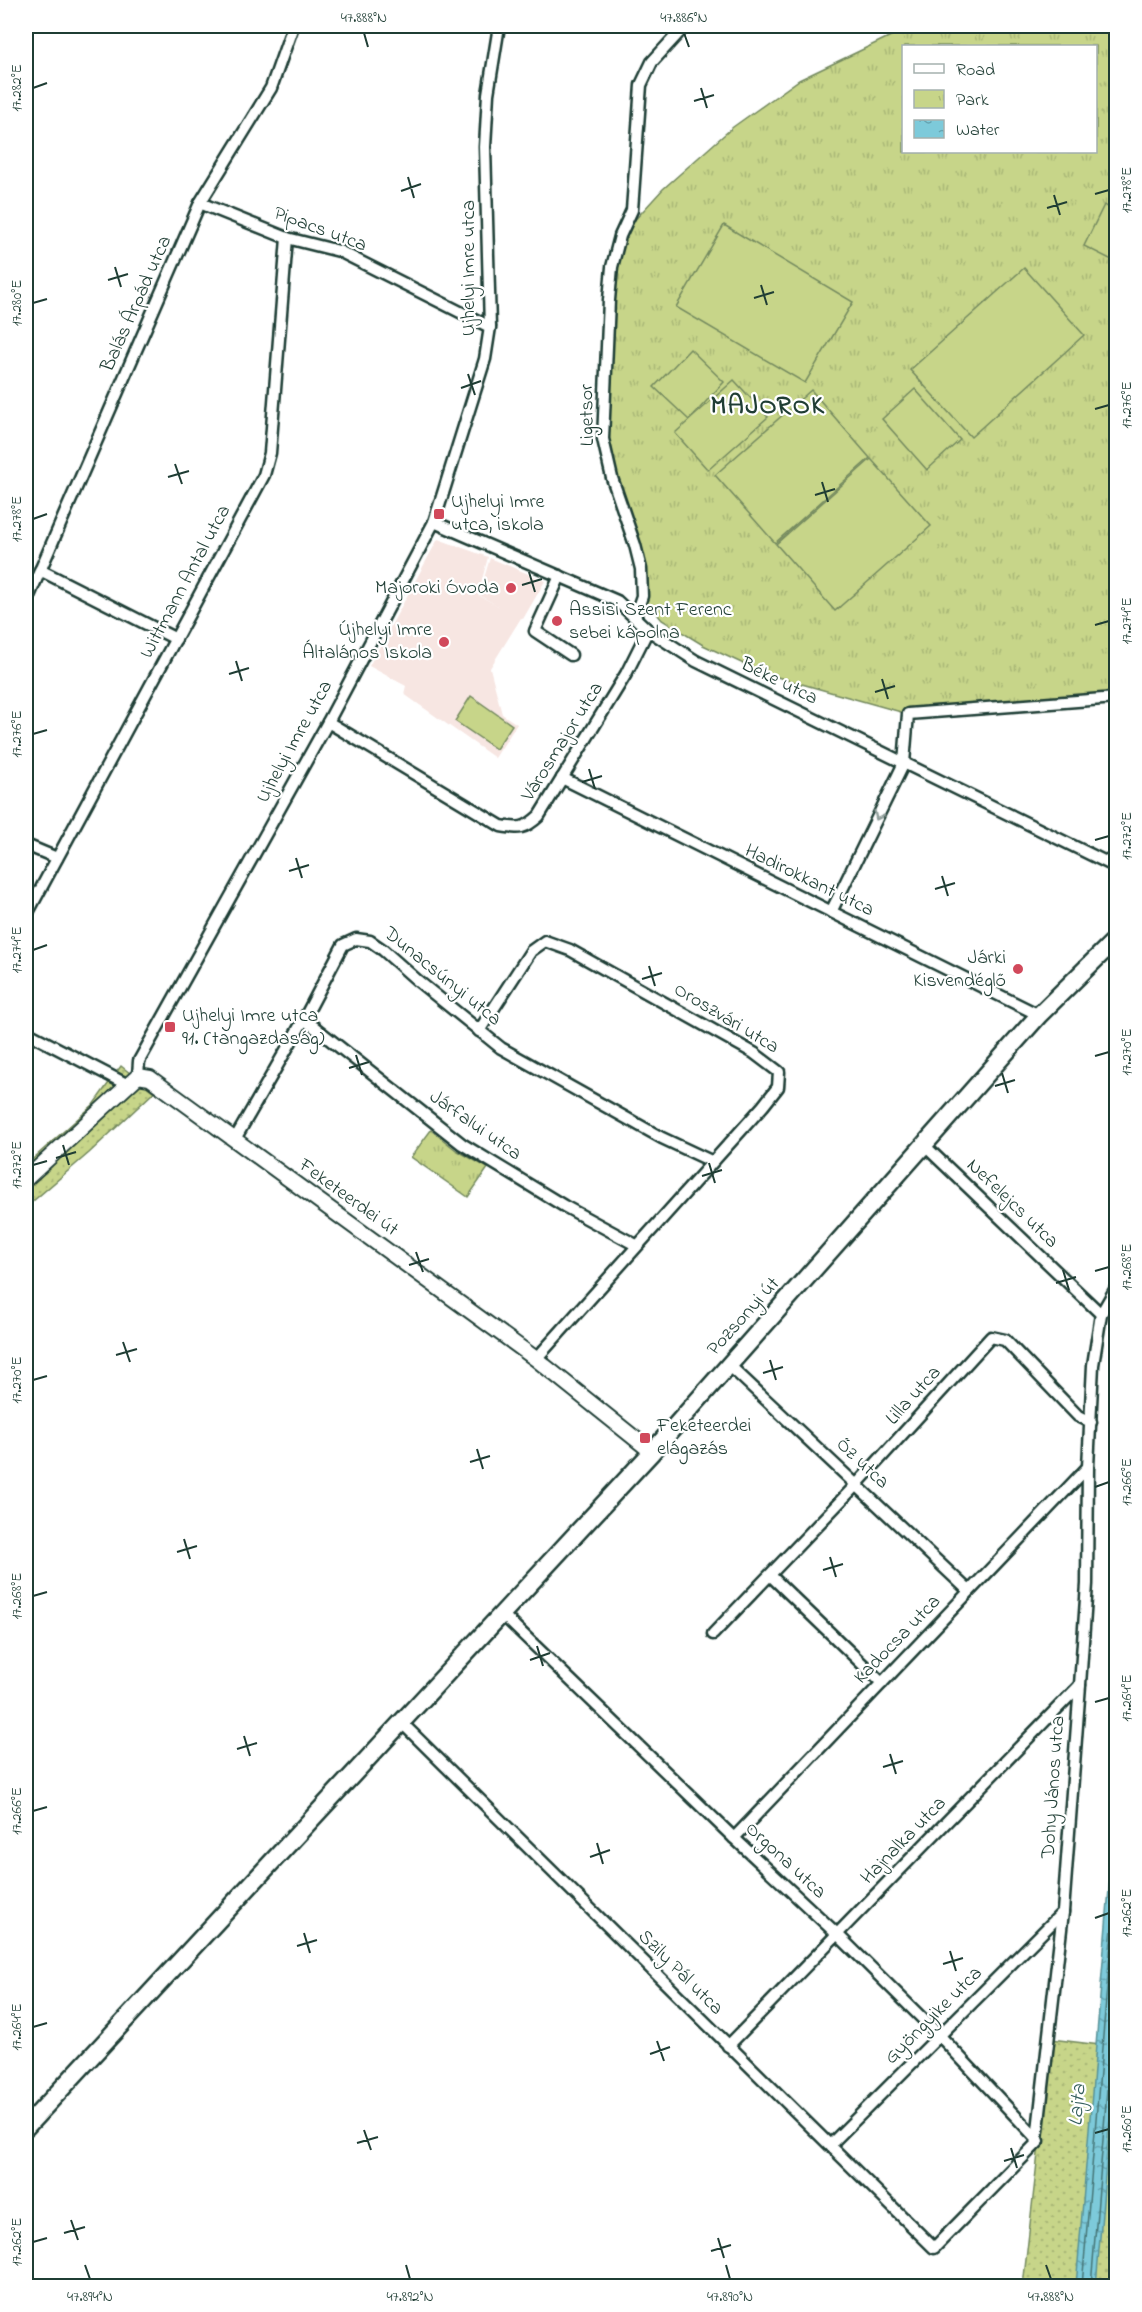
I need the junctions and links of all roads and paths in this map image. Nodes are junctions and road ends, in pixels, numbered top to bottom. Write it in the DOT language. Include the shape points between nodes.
graph roads {
  1 [pos="292,26"];
  2 [pos="499,26"];
  3 [pos="685,26"];
  4 [pos="200,203"];
  5 [pos="287,238"];
  6 [pos="490,327"];
  7 [pos="434,522"];
  8 [pos="40,570"];
  9 [pos="560,576"];
  10 [pos="26,603"];
  11 [pos="635,616"];
  12 [pos="648,630"];
  13 [pos="176,639"];
  14 [pos="571,655"];
  15 [pos="1116,698"];
  16 [pos="328,722"];
  17 [pos="904,763"];
  18 [pos="562,778"];
  19 [pos="26,845"];
  20 [pos="57,858"];
  21 [pos="1116,867"];
  22 [pos="831,912"];
  23 [pos="26,916"];
  24 [pos="1116,939"];
  25 [pos="1039,1016"];
  26 [pos="304,1019"];
  27 [pos="479,1031"];
  28 [pos="26,1032"];
  29 [pos="133,1081"];
  30 [pos="235,1139"];
  31 [pos="924,1145"];
  32 [pos="711,1161"];
  33 [pos="27,1175"];
  34 [pos="636,1245"];
  35 [pos="1116,1288"];
  36 [pos="1101,1314"];
  37 [pos="536,1359"];
  38 [pos="729,1365"];
  39 [pos="1091,1422"];
  40 [pos="652,1452"];
  41 [pos="1088,1467"];
  42 [pos="858,1484"];
  43 [pos="771,1576"];
  44 [pos="969,1591"];
  45 [pos="502,1614"];
  46 [pos="713,1634"];
  47 [pos="882,1683"];
  48 [pos="1080,1685"];
  49 [pos="402,1723"];
  50 [pos="734,1838"];
  51 [pos="1063,1912"];
  52 [pos="838,1935"];
  53 [pos="940,2036"];
  54 [pos="728,2046"];
  55 [pos="26,2127"];
  56 [pos="1037,2139"];
  57 [pos="830,2145"];
  1 -- 4 [label="street, Balás Árpád utca" via="271,88"];
  2 -- 6 [label="street, Ujhelyi Imre utca" via="488,94 485,147"];
  3 -- 11 [label="street, Ligetsor" via="652,62 641,85 632,210 612,267 607,322 603,439 640,569 642,596"];
  4 -- 5 [label="street, Pipacs utca"];
  4 -- 8 [label="street, Balás Árpád utca"];
  5 -- 6 [label="street, Pipacs utca" via="339,251"];
  5 -- 13 [label="street, Wittmann Antal utca" via="270,453 264,475"];
  6 -- 7 [label="street, Ujhelyi Imre utca" via="485,359"];
  7 -- 9 [label="street, Béke utca"];
  7 -- 16 [label="street, Ujhelyi Imre utca"];
  8 -- 10 [label="street, Balás Árpád utca"];
  8 -- 13 [label="street"];
  9 -- 11 [label="street, Béke utca" via="617,601"];
  9 -- 14 [label="street" via="535,631"];
  11 -- 12 [label="street, Béke utca"];
  12 -- 17 [label="street, Béke utca" via="696,662"];
  12 -- 18 [label="street, Városmajor utca" via="626,674"];
  13 -- 20 [label="street, Wittmann Antal utca"];
  15 -- 17 [label="street" via="908,714"];
  16 -- 18 [label="street, Városmajor utca" via="501,826 528,826 539,816"];
  16 -- 29 [label="street, Ujhelyi Imre utca" via="139,1061"];
  17 -- 21 [label="street, Béke utca"];
  17 -- 22 [label="street, one-way"];
  18 -- 22 [label="street, Hadirokkant utca"];
  19 -- 20 [label="street"];
  20 -- 23 [label="street, Wittmann Antal utca"];
  22 -- 25 [label="street, Hadirokkant utca"];
  24 -- 25 [label="main road, Pozsonyi út"];
  25 -- 31 [label="main road, Pozsonyi út"];
  26 -- 27 [label="street, Dunacsúnyi utca" via="343,945 356,939 370,941 383,950"];
  26 -- 30 [label="street, Dunacsúnyi utca"];
  26 -- 34 [label="street, Járfalui utca" via="462,1144"];
  27 -- 32 [label="street, Dunacsúnyi utca" via="562,1083"];
  27 -- 32 [label="street, Oroszvári utca" via="531,951 545,941 570,950 754,1053 779,1072 778,1087"];
  28 -- 29 [label="street"];
  29 -- 30 [label="main road, Feketeerdei út" via="150,1078"];
  29 -- 33 [label="main road"];
  30 -- 37 [label="main road, Feketeerdei út"];
  31 -- 36 [label="street, Nefelejcs utca"];
  31 -- 38 [label="main road, Pozsonyi út"];
  32 -- 34 [label="street, Oroszvári utca"];
  34 -- 37 [label="street, Oroszvári utca"];
  35 -- 36 [label="street, Dohy János utca"];
  36 -- 39 [label="street, Dohy János utca" via="1093,1365"];
  37 -- 40 [label="main road, Feketeerdei út"];
  38 -- 40 [label="main road, Pozsonyi út"];
  38 -- 42 [label="street, Őz utca"];
  39 -- 41 [label="street, Dohy János utca"];
  39 -- 42 [label="street, Lilla utca" via="1078,1416 1005,1340 991,1337"];
  40 -- 45 [label="main road, Pozsonyi út"];
  41 -- 44 [label="street, Kadocsa utca"];
  41 -- 48 [label="street, Dohy János utca" via="1087,1584"];
  42 -- 43 [label="street, Lilla utca"];
  42 -- 44 [label="street, Őz utca"];
  43 -- 46 [label="street, Lilla utca"];
  43 -- 47 [label="street"];
  44 -- 47 [label="street, Kadocsa utca"];
  45 -- 49 [label="main road, Pozsonyi út"];
  45 -- 50 [label="street, Orgona utca"];
  47 -- 50 [label="street, Kadocsa utca"];
  48 -- 51 [label="street, Dohy János utca"];
  48 -- 52 [label="street, Hajnalka utca"];
  49 -- 54 [label="street, Szily Pál utca"];
  49 -- 55 [label="main road, Pozsonyi út"];
  50 -- 52 [label="street, Orgona utca"];
  51 -- 53 [label="street, Gyöngyike utca"];
  51 -- 56 [label="street, Dohy János utca"];
  52 -- 53 [label="street, Orgona utca"];
  52 -- 54 [label="street, Hajnalka utca"];
  53 -- 56 [label="street, Orgona utca"];
  53 -- 57 [label="street, Gyöngyike utca"];
  54 -- 57 [label="street, Szily Pál utca"];
  56 -- 57 [label="street, Szily Pál utca" via="934,2248"];
}
